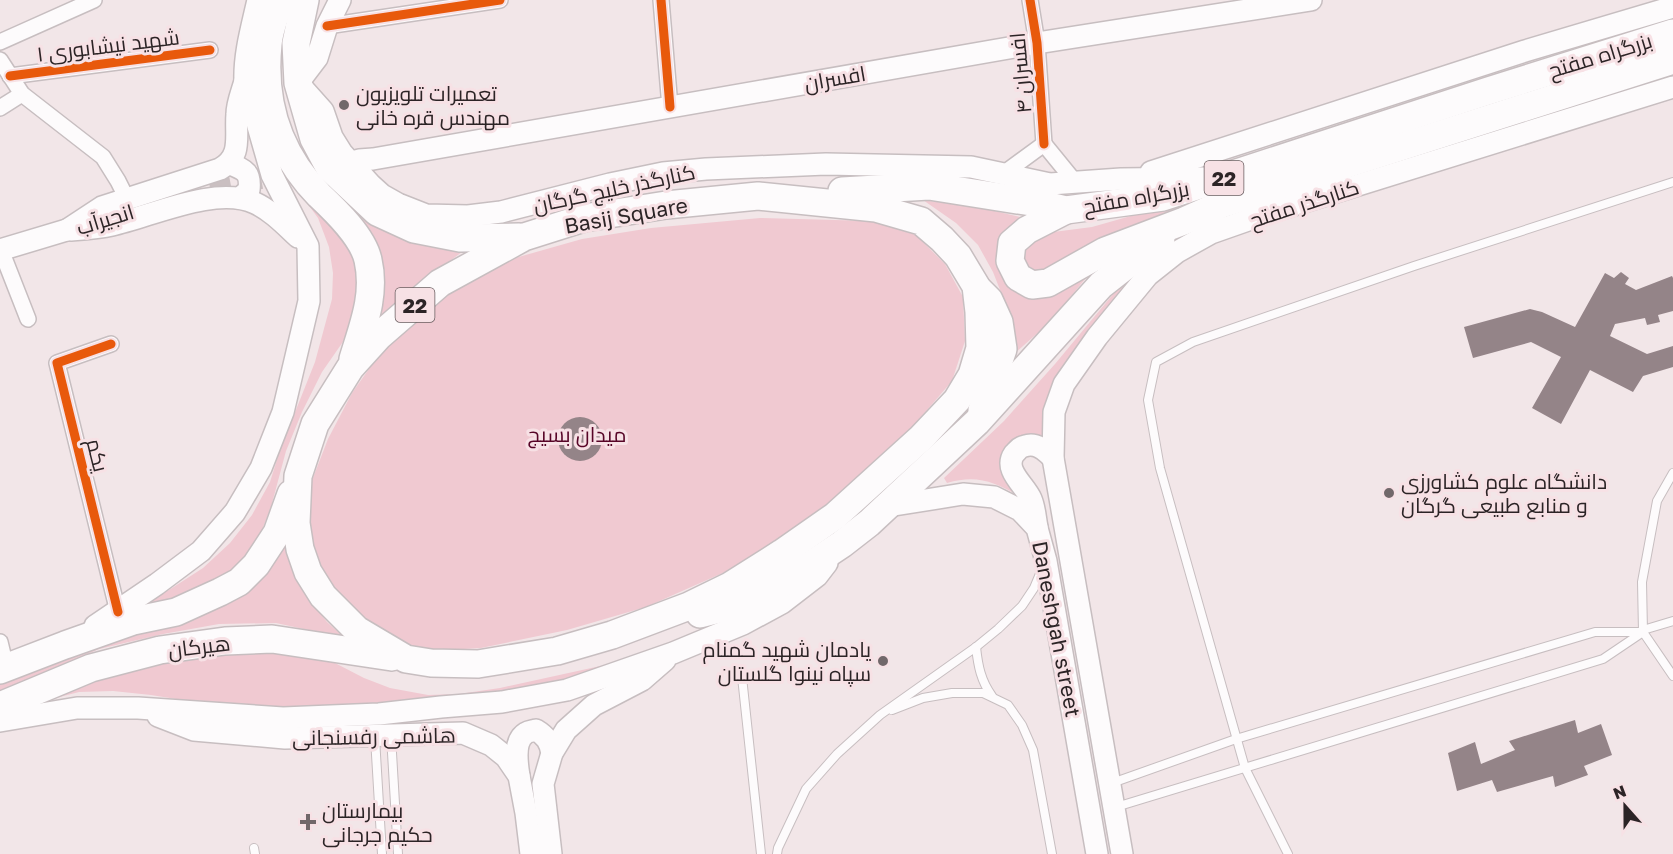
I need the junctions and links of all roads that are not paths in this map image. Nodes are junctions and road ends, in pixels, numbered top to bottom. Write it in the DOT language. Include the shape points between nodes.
graph roads {
  1 [pos="94,0"];
  2 [pos="258,0"];
  3 [pos="280,0"];
  4 [pos="305,0"];
  5 [pos="340,0"];
  6 [pos="500,0"];
  7 [pos="660,0"];
  8 [pos="1030,0"];
  9 [pos="1311,0"];
  10 [pos="1673,7"];
  11 [pos="327,26"];
  12 [pos="1673,33"];
  13 [pos="0,42"];
  14 [pos="1036,43"];
  15 [pos="210,50"];
  16 [pos="0,60"];
  17 [pos="1673,60"];
  18 [pos="10,76"];
  19 [pos="245,81"];
  20 [pos="298,83"];
  21 [pos="1673,87"];
  22 [pos="22,94"];
  23 [pos="1534,105"];
  24 [pos="670,107"];
  25 [pos="0,108"];
  26 [pos="1578,116"];
  27 [pos="1044,144"];
  28 [pos="363,155"];
  29 [pos="230,164"];
  30 [pos="1003,174"];
  31 [pos="1225,178"];
  32 [pos="1121,180"];
  33 [pos="1075,182"];
  34 [pos="1673,182"];
  35 [pos="210,188"];
  36 [pos="758,196"];
  37 [pos="240,198"];
  38 [pos="127,199"];
  39 [pos="1066,210"];
  40 [pos="1184,221"];
  41 [pos="67,230"];
  42 [pos="524,237"];
  43 [pos="309,246"];
  44 [pos="1,250"];
  45 [pos="976,286"];
  46 [pos="28,319"];
  47 [pos="111,344"];
  48 [pos="350,368"];
  49 [pos="977,423"];
  50 [pos="1053,458"];
  51 [pos="1673,473"];
  52 [pos="298,476"];
  53 [pos="888,506"];
  54 [pos="1037,528"];
  55 [pos="842,544"];
  56 [pos="1046,561"];
  57 [pos="1076,586"];
  58 [pos="1051,591"];
  59 [pos="118,612"];
  60 [pos="1673,621"];
  61 [pos="1643,631"];
  62 [pos="612,635"];
  63 [pos="65,645"];
  64 [pos="976,648"];
  65 [pos="673,653"];
  66 [pos="406,659"];
  67 [pos="2,660"];
  68 [pos="1673,676"];
  69 [pos="742,677"];
  70 [pos="994,699"];
  71 [pos="0,706"];
  72 [pos="138,708"];
  73 [pos="880,715"];
  74 [pos="0,721"];
  75 [pos="383,736"];
  76 [pos="1236,739"];
  77 [pos="552,753"];
  78 [pos="1245,768"];
  79 [pos="519,776"];
  80 [pos="1110,784"];
  81 [pos="1114,808"];
  82 [pos="382,854"];
  83 [pos="398,854"];
  84 [pos="531,854"];
  85 [pos="551,854"];
  86 [pos="761,854"];
  87 [pos="777,854"];
  88 [pos="1052,854"];
  89 [pos="1097,854"];
  90 [pos="1122,854"];
  91 [pos="1288,854"];
  1 -- 13 [label="street"];
  2 -- 19 [label="main road" via="248,43"];
  3 -- 48 [label="highway" via="268,42 266,84 273,121 286,152 305,180 354,233 368,258 371,283 367,315"];
  4 -- 20 [label="highway" via="296,43"];
  5 -- 11 [label="main road"];
  6 -- 11 [label="street"];
  7 -- 24 [label="street"];
  8 -- 14 [label="street, افسران ۴"];
  9 -- 14 [label="main road, افسران"];
  10 -- 32 [label="main road"];
  11 -- 20 [label="main road" via="317,58"];
  12 -- 31 [label="highway, بزرگراه مفتح / 22"];
  14 -- 24 [label="main road, افسران"];
  14 -- 27 [label="street, افسران ۴"];
  15 -- 18 [label="street, شهید نیشابوری ۱"];
  16 -- 18 [label="street"];
  17 -- 23 [label="highway, بزرگراه مفتح / 22"];
  18 -- 22 [label="street"];
  19 -- 29 [label="main road" via="237,111 236,149"];
  19 -- 43 [label="main road" via="272,175"];
  20 -- 28 [label="main road, کنارگذر خلیج گرگان" via="323,111 332,137"];
  20 -- 42 [label="highway" via="314,139 329,167 377,212 414,229 459,238"];
  21 -- 26 [label="main road, کنارگذر مفتح"];
  22 -- 25 [label="street"];
  22 -- 38 [label="street" via="103,157"];
  23 -- 26 [label="main road"];
  23 -- 40 [label="highway, بزرگراه مفتح / 22" via="1222,204"];
  24 -- 28 [label="main road, افسران"];
  26 -- 50 [label="main road, کنارگذر مفتح" via="1268,213 1211,233 1177,252 1148,275 1064,384 1054,412"];
  27 -- 30 [label="street"];
  27 -- 33 [label="street"];
  28 -- 30 [label="main road, کنارگذر خلیج گرگان" via="371,185 382,195 426,214 468,216 501,212 663,173 706,169 885,164 970,167"];
  29 -- 37 [label="main road" via="245,170 250,179 249,190"];
  29 -- 38 [label="main road"];
  30 -- 33 [label="main road, کنارگذر خلیج گرگان" via="1050,184"];
  31 -- 32 [label="main road"];
  31 -- 39 [label="highway, بزرگراه مفتح / 22" via="1162,197"];
  32 -- 33 [label="main road, کنارگذر خلیج گرگان"];
  34 -- 76 [label="lane" via="1192,342 1156,362 1149,400 1160,468"];
  35 -- 41 [label="main road, انجیرآب"];
  36 -- 39 [label="highway, بزرگراه مفتح / 22" via="929,186"];
  36 -- 42 [label="highway, Basij Square / 22" via="584,218"];
  36 -- 45 [label="highway, Basij Square / 22" via="876,208 921,221 958,256"];
  37 -- 41 [label="main road" via="205,199 110,226"];
  37 -- 43 [label="main road" via="274,215"];
  38 -- 41 [label="main road" via="102,207"];
  39 -- 40 [label="highway" via="1027,230 1012,243 1010,261 1018,277 1032,285 1048,283 1105,251"];
  40 -- 49 [label="highway, 22" via="1101,285"];
  41 -- 44 [label="main road, انجیرآب"];
  42 -- 48 [label="highway, Basij Square / 22" via="440,283 379,336"];
  43 -- 59 [label="main road" via="309,301 283,412 261,468 235,512 201,551"];
  44 -- 46 [label="street"];
  45 -- 49 [label="highway" via="989,300 999,322 1003,349"];
  45 -- 62 [label="highway, Basij Square / 22" via="980,348 972,375 957,400 921,438 835,516 782,553 689,606"];
  47 -- 59 [label="street, یکم" via="57,363"];
  48 -- 52 [label="highway, Basij Square / 22" via="315,424"];
  49 -- 53 [label="highway, 22"];
  50 -- 54 [label="main road" via="1031,444 1020,447 1011,459 1011,471 1032,501"];
  50 -- 57 [label="main road, Daneshgah street"];
  51 -- 61 [label="lane" via="1657,501 1642,582"];
  52 -- 63 [label="highway, هیرکان / 22" via="277,533 256,565 239,582 176,612 133,621"];
  52 -- 66 [label="highway, Basij Square / 22" via="296,524 308,572 323,596 357,630"];
  53 -- 54 [label="main road, Daneshgah street" via="963,494 994,497 1020,510"];
  53 -- 55 [label="highway, 22"];
  54 -- 56 [label="main road, Daneshgah street"];
  55 -- 62 [label="highway, 22" via="747,602"];
  55 -- 65 [label="main road" via="817,576 782,603"];
  56 -- 58 [label="main road, Daneshgah street"];
  56 -- 64 [label="lane" via="1022,606"];
  57 -- 58 [label="main road"];
  57 -- 80 [label="main road, Daneshgah street"];
  58 -- 89 [label="main road, Daneshgah street"];
  59 -- 63 [label="main road"];
  60 -- 61 [label="lane"];
  61 -- 68 [label="lane"];
  61 -- 76 [label="lane" via="1595,632"];
  61 -- 78 [label="lane" via="1603,659"];
  62 -- 66 [label="highway, Basij Square / 22" via="557,651 478,664"];
  63 -- 67 [label="highway, هیرکان / 22"];
  64 -- 70 [label="lane" via="978,668"];
  64 -- 73 [label="lane"];
  65 -- 72 [label="main road" via="567,690 502,702 379,714 283,718"];
  65 -- 77 [label="main road" via="642,680 594,705 566,730"];
  66 -- 71 [label="highway, هیرکان / 22" via="272,639 225,641 160,650 91,668"];
  69 -- 86 [label="lane"];
  70 -- 73 [label="lane" via="983,693 952,693 923,698"];
  70 -- 88 [label="lane" via="1008,705 1033,750"];
  72 -- 74 [label="main road" via="76,708"];
  72 -- 75 [label="main road, هاشمی رفسنجانی" via="194,730 285,738"];
  73 -- 87 [label="lane" via="806,789"];
  75 -- 79 [label="main road, هاشمی رفسنجانی" via="463,733 491,745 506,757"];
  75 -- 82 [label="lane"];
  75 -- 83 [label="lane"];
  76 -- 78 [label="lane"];
  76 -- 80 [label="lane"];
  77 -- 79 [label="main road" via="545,735 536,730 526,733 519,742"];
  77 -- 85 [label="main road" via="543,784"];
  78 -- 81 [label="lane"];
  78 -- 91 [label="lane"];
  79 -- 84 [label="main road, هاشمی رفسنجانی"];
  80 -- 81 [label="main road, Daneshgah street"];
  81 -- 90 [label="main road, Daneshgah street"];
}
